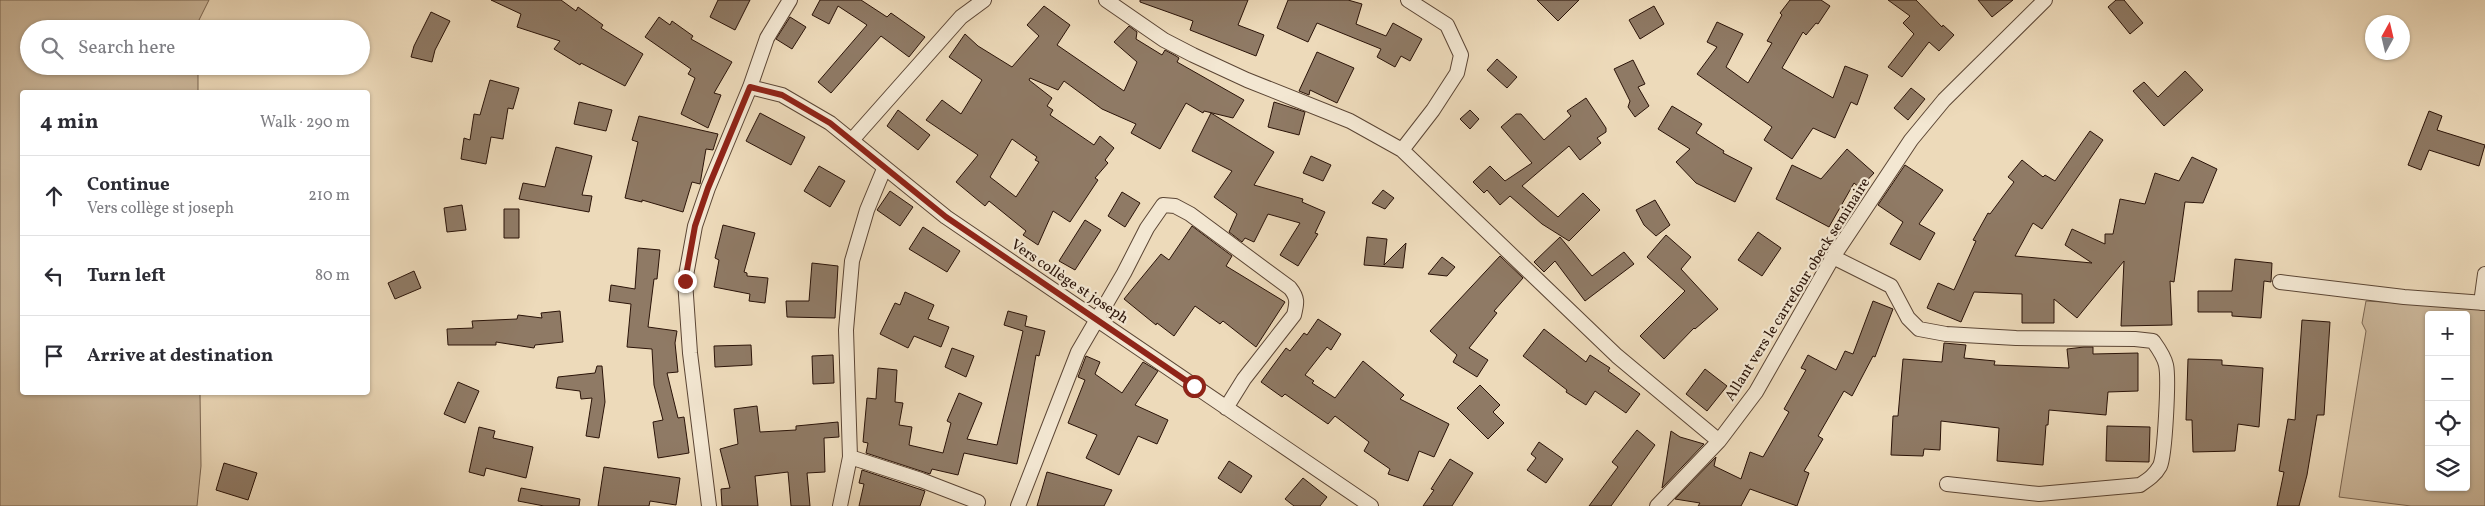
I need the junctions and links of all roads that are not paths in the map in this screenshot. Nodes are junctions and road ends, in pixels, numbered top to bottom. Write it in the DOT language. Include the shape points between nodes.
graph roads {
  1 [pos="790,0"];
  2 [pos="984,0"];
  3 [pos="1106,0"];
  4 [pos="1408,0"];
  5 [pos="2044,0"];
  6 [pos="750,87"];
  7 [pos="852,140"];
  8 [pos="1402,150"];
  9 [pos="884,169"];
  10 [pos="1833,257"];
  11 [pos="2485,274"];
  12 [pos="2280,282"];
  13 [pos="2483,303"];
  14 [pos="1097,319"];
  15 [pos="1226,408"];
  16 [pos="1719,441"];
  17 [pos="850,457"];
  18 [pos="1947,484"];
  19 [pos="2038,500"];
  20 [pos="978,502"];
  21 [pos="709,506"];
  22 [pos="840,506"];
  23 [pos="1018,506"];
  24 [pos="1371,506"];
  25 [pos="1658,506"];
  1 -- 6 [label="street" via="767,38"];
  2 -- 7 [label="street" via="961,17"];
  3 -- 8 [label="street" via="1164,40 1193,55 1350,121"];
  4 -- 8 [label="street" via="1447,25 1461,55 1457,73 1434,110"];
  5 -- 10 [label="street, Allant vers le carrefour obeck seminaire" via="1944,100 1911,140"];
  6 -- 7 [label="street, Vers collège st joseph" via="782,95"];
  6 -- 21 [label="street" via="695,226 685,281 690,353"];
  7 -- 9 [label="street, Vers collège st joseph"];
  8 -- 16 [label="street" via="1617,356"];
  9 -- 14 [label="street, Vers collège st joseph" via="946,217"];
  9 -- 17 [label="street" via="867,210 852,261 846,330"];
  10 -- 16 [label="street, Allant vers le carrefour obeck seminaire" via="1756,392"];
  10 -- 19 [label="street" via="1891,286 1908,318 1919,329 2016,338 2135,339 2153,341 2160,349 2166,364 2167,400 2161,464 2153,477 2140,485"];
  11 -- 13 [label="street"];
  12 -- 13 [label="street"];
  14 -- 15 [label="street, Vers collège st joseph"];
  14 -- 15 [label="street" via="1163,205 1175,206 1190,214 1290,288 1296,296 1294,315 1244,379"];
  14 -- 23 [label="street" via="1078,352"];
  15 -- 24 [label="street, Vers collège st joseph"];
  16 -- 25 [label="street, Allant vers le carrefour obeck seminaire"];
  17 -- 20 [label="street"];
  17 -- 22 [label="street"];
  18 -- 19 [label="street"];
}
